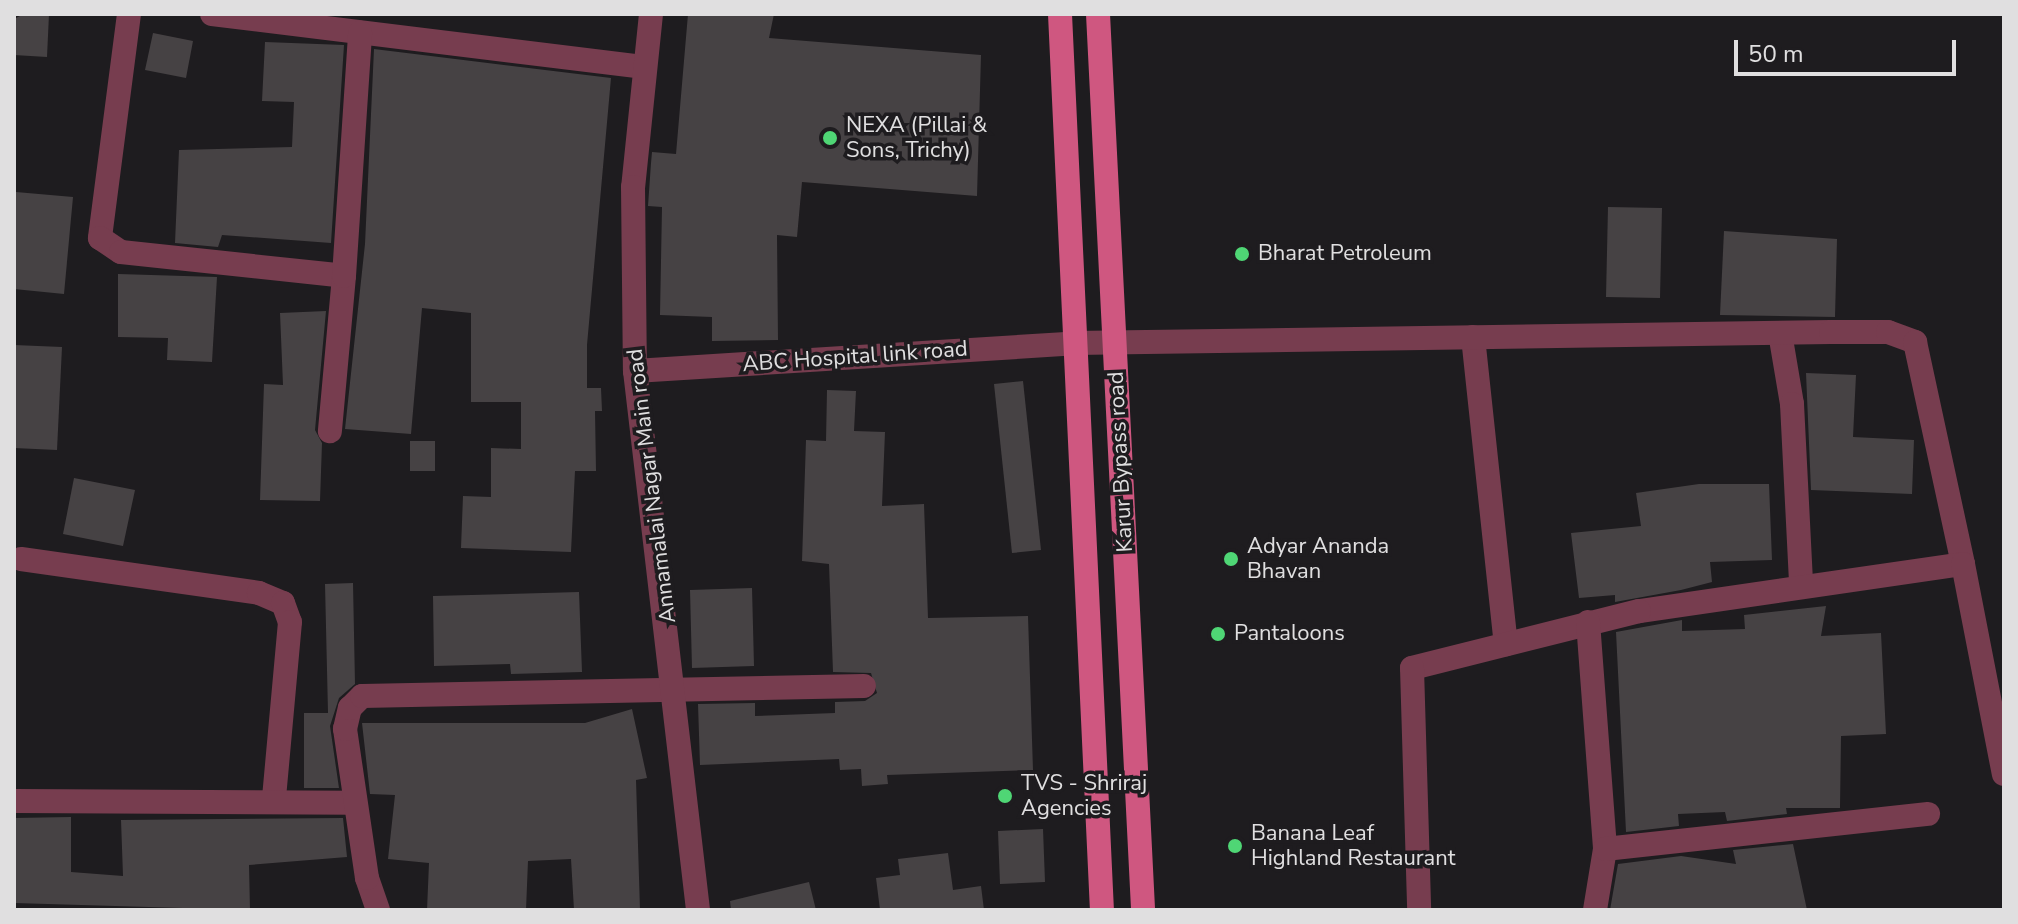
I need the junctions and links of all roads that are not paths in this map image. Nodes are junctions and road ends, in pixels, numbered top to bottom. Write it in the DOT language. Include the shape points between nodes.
graph roads {
  1 [pos="129,14"];
  2 [pos="212,14"];
  3 [pos="651,14"];
  4 [pos="1060,14"];
  5 [pos="1098,14"];
  6 [pos="360,33"];
  7 [pos="645,67"];
  8 [pos="344,276"];
  9 [pos="1780,333"];
  10 [pos="1473,337"];
  11 [pos="1114,342"];
  12 [pos="1074,343"];
  13 [pos="635,371"];
  14 [pos="330,431"];
  15 [pos="21,559"];
  16 [pos="1963,564"];
  17 [pos="1801,584"];
  18 [pos="1588,622"];
  19 [pos="1506,644"];
  20 [pos="864,686"];
  21 [pos="677,692"];
  22 [pos="2004,774"];
  23 [pos="274,799"];
  24 [pos="14,801"];
  25 [pos="354,803"];
  26 [pos="1928,814"];
  27 [pos="1605,849"];
  28 [pos="378,910"];
  29 [pos="698,910"];
  30 [pos="1102,910"];
  31 [pos="1143,910"];
  32 [pos="1419,910"];
  33 [pos="1595,910"];
  1 -- 8 [label="street" via="98,227 106,246"];
  2 -- 6 [label="street"];
  3 -- 7 [label="street, Annamalai Nagar Main road"];
  4 -- 12 [label="main road, Karur Bypass road"];
  5 -- 11 [label="main road, Karur Bypass road"];
  6 -- 7 [label="street"];
  6 -- 8 [label="street"];
  7 -- 13 [label="street, Annamalai Nagar Main road" via="633,187"];
  8 -- 14 [label="street"];
  9 -- 10 [label="street, ABC Hospital link road"];
  9 -- 16 [label="street, ABC Hospital link road" via="1888,332 1915,342"];
  9 -- 17 [label="street" via="1792,404"];
  10 -- 11 [label="street, ABC Hospital link road"];
  10 -- 19 [label="street"];
  11 -- 12 [label="street, ABC Hospital link road"];
  11 -- 31 [label="main road, Karur Bypass road"];
  12 -- 13 [label="street, ABC Hospital link road"];
  12 -- 30 [label="main road, Karur Bypass road"];
  13 -- 21 [label="street, Annamalai Nagar Main road"];
  15 -- 23 [label="street" via="259,593 283,603 290,622"];
  16 -- 17 [label="street"];
  16 -- 22 [label="street"];
  17 -- 18 [label="street"];
  18 -- 19 [label="street"];
  18 -- 27 [label="street"];
  19 -- 32 [label="street" via="1412,668"];
  20 -- 21 [label="street"];
  21 -- 25 [label="street" via="362,696 350,708 345,729"];
  21 -- 29 [label="street, Annamalai Nagar Main road"];
  23 -- 24 [label="street"];
  23 -- 25 [label="street"];
  25 -- 28 [label="street"];
  26 -- 27 [label="street"];
  27 -- 33 [label="street"];
}
